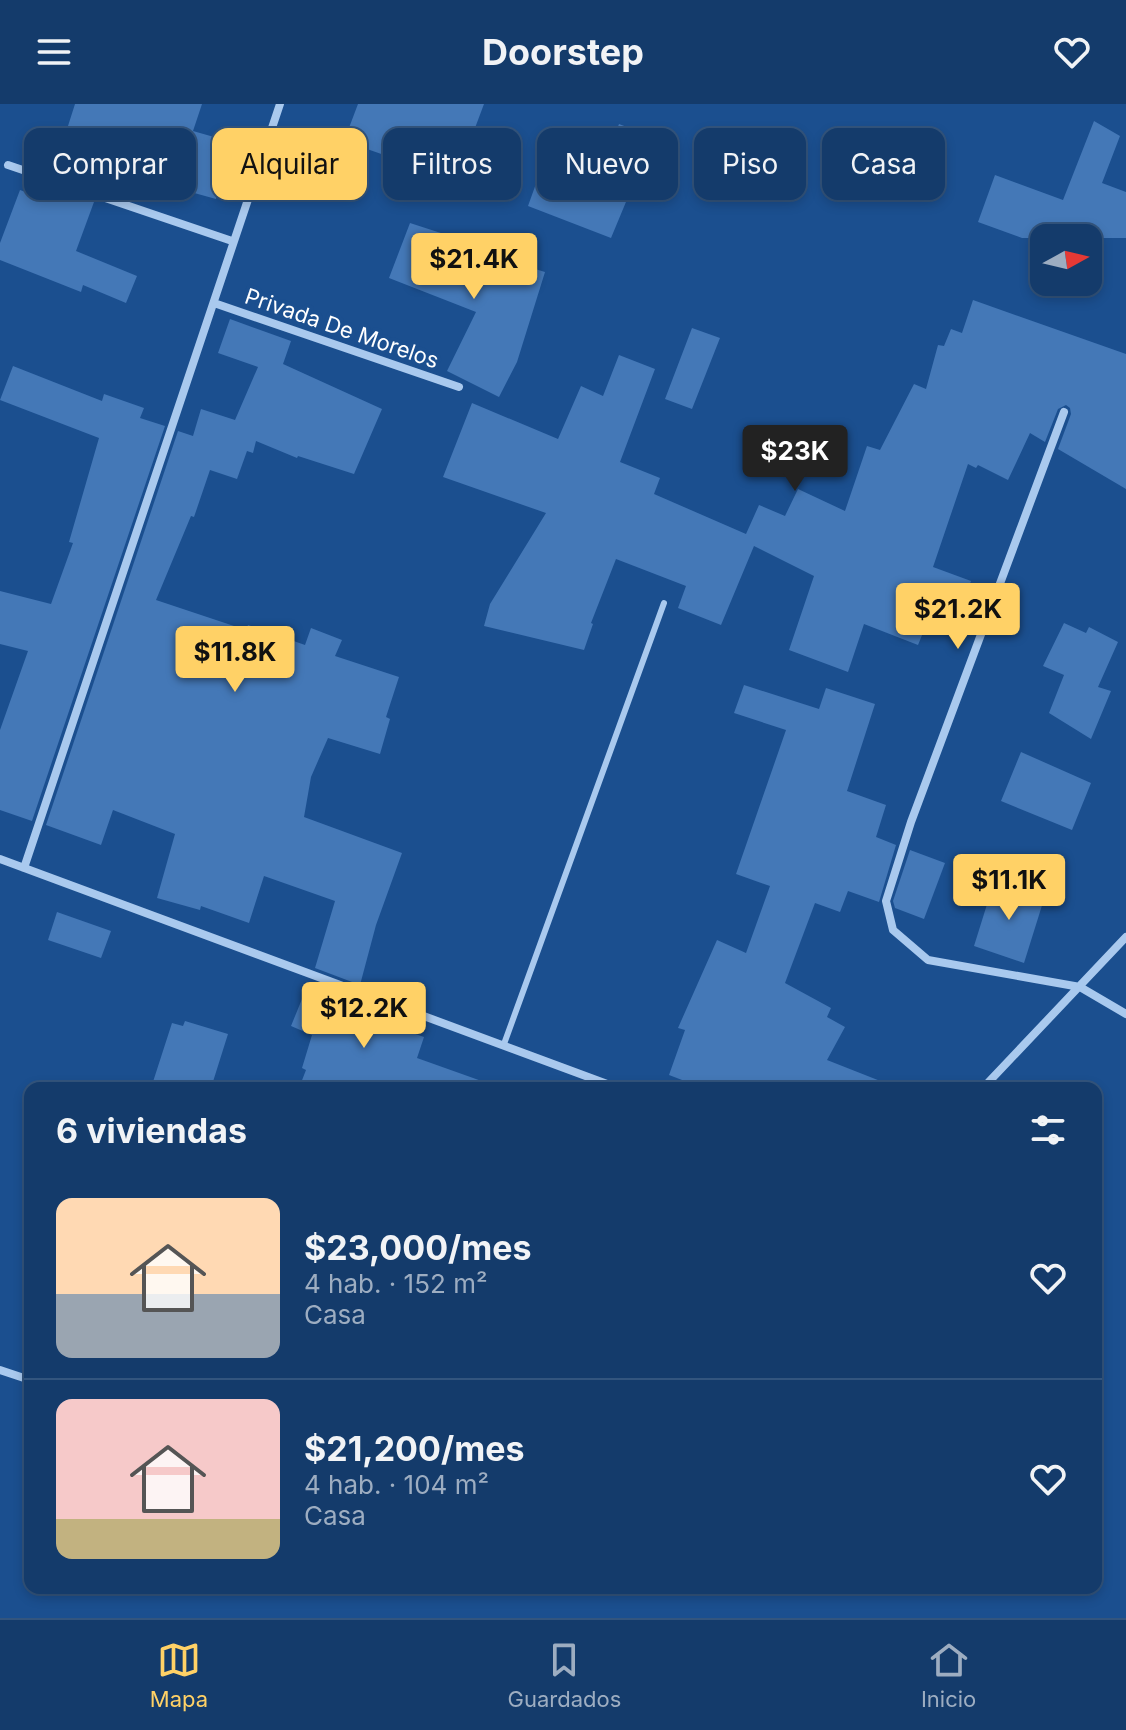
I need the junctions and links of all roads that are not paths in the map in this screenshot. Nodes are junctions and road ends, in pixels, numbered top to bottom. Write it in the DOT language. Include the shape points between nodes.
graph roads {
  1 [pos="280,104"];
  2 [pos="8,165"];
  3 [pos="232,241"];
  4 [pos="214,303"];
  5 [pos="459,387"];
  6 [pos="1064,412"];
  7 [pos="664,603"];
  8 [pos="0,859"];
  9 [pos="24,868"];
  10 [pos="1126,937"];
  11 [pos="1080,987"];
  12 [pos="1126,1014"];
  13 [pos="504,1044"];
  14 [pos="602,1082"];
  15 [pos="989,1082"];
  16 [pos="0,1370"];
  17 [pos="24,1378"];
  1 -- 3 [label="street"];
  2 -- 3 [label="street"];
  3 -- 4 [label="street"];
  4 -- 5 [label="street, Privada De Morelos"];
  4 -- 9 [label="street"];
  6 -- 11 [label="street" via="886,901 893,930 928,960"];
  7 -- 13 [label="lane"];
  8 -- 9 [label="street"];
  9 -- 13 [label="street"];
  10 -- 11 [label="street"];
  11 -- 12 [label="street"];
  11 -- 15 [label="street"];
  13 -- 14 [label="street"];
  16 -- 17 [label="street"];
}
